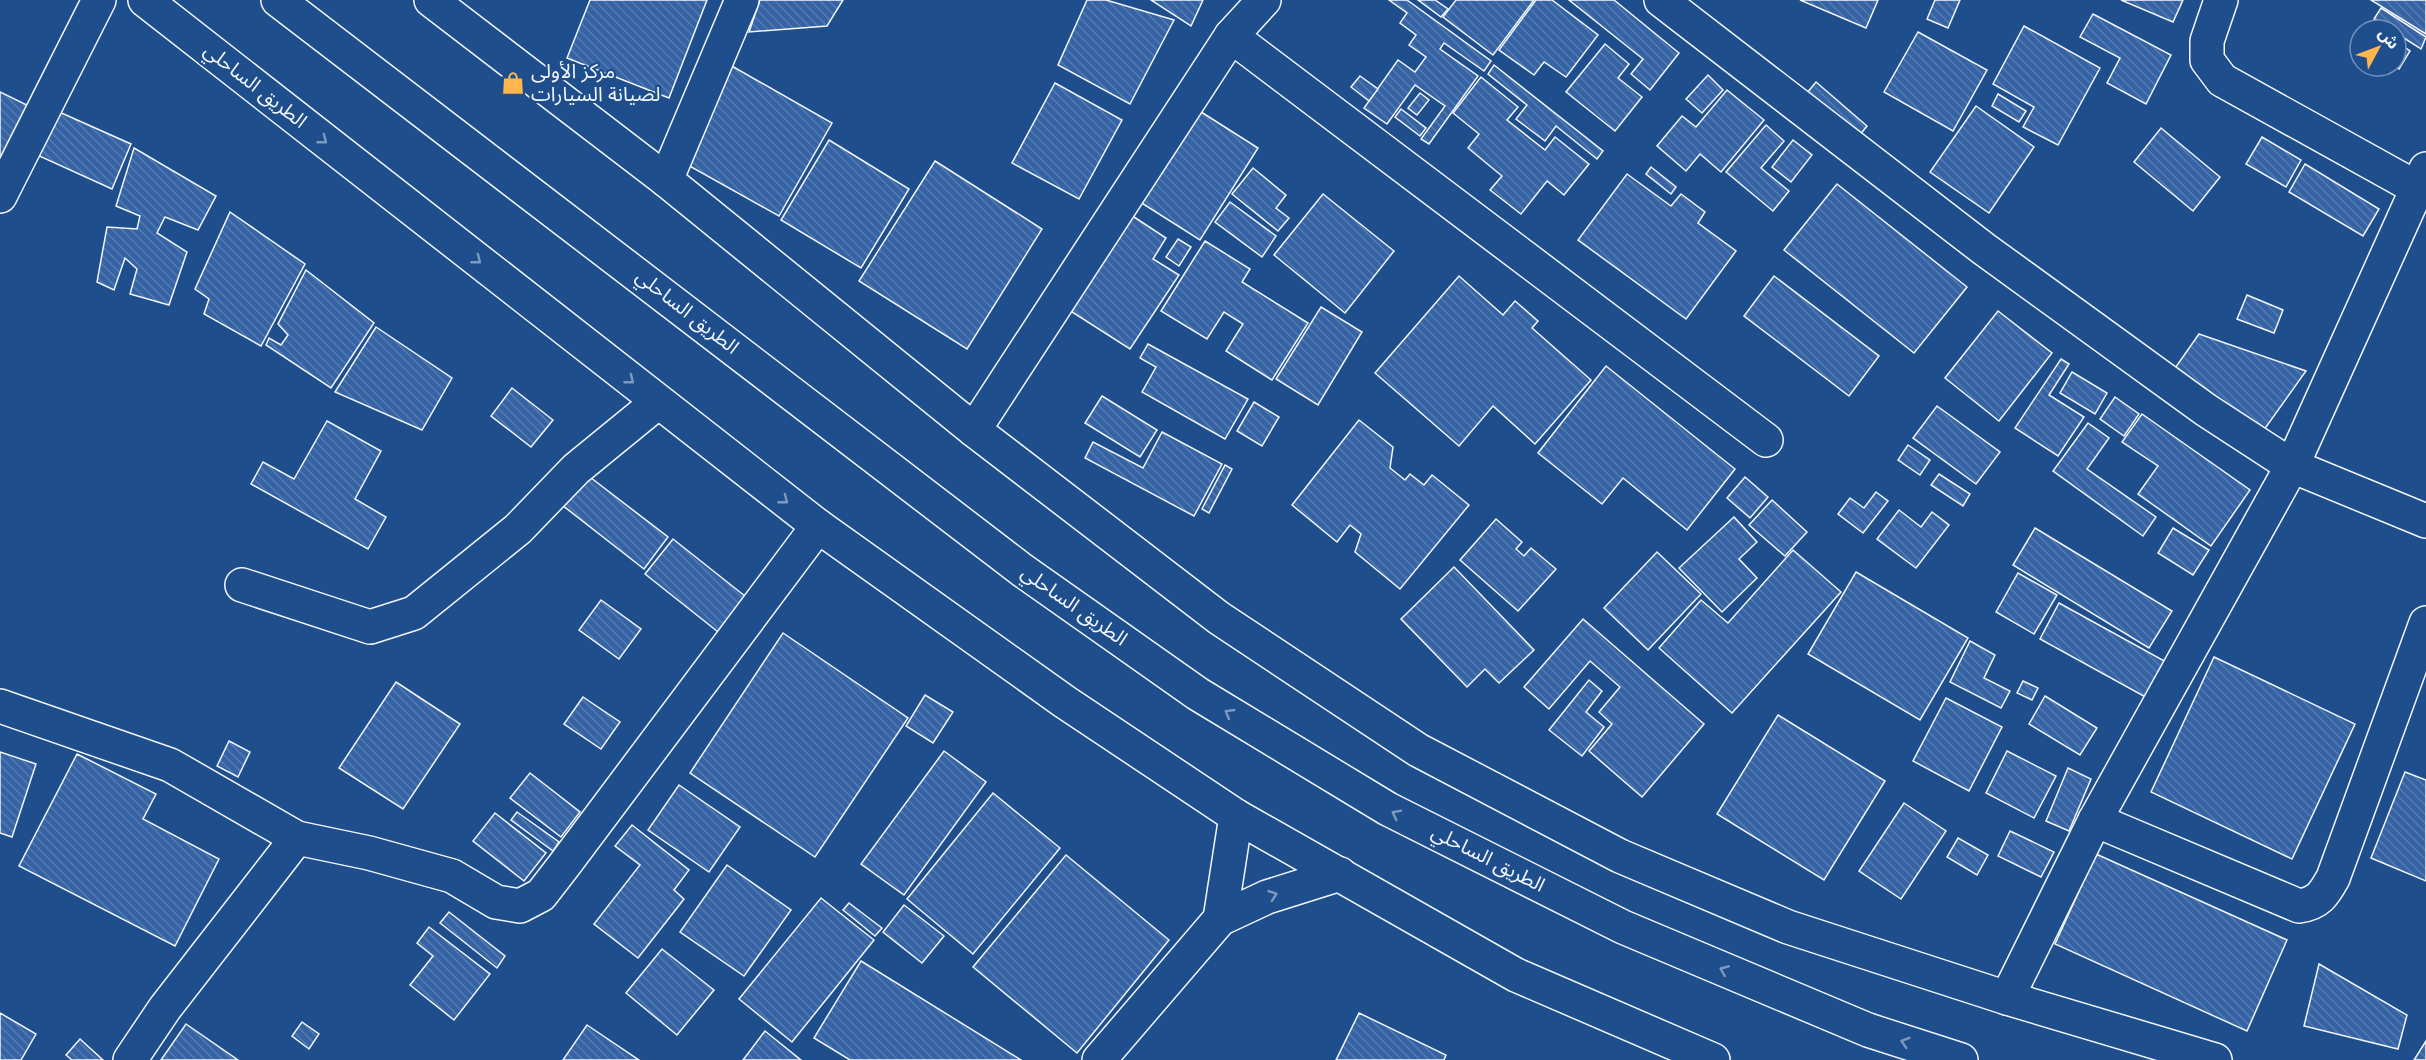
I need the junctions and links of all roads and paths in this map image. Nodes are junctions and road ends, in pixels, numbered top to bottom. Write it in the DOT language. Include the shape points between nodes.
graph roads {
  1 [pos="99,0"];
  2 [pos="145,0"];
  3 [pos="278,0"];
  4 [pos="432,0"];
  5 [pos="742,0"];
  6 [pos="1264,0"];
  7 [pos="1661,0"];
  8 [pos="2221,0"];
  9 [pos="1231,36"];
  10 [pos="2421,178"];
  11 [pos="666,180"];
  12 [pos="0,196"];
  13 [pos="658,402"];
  14 [pos="974,430"];
  15 [pos="1766,440"];
  16 [pos="2292,466"];
  17 [pos="2426,521"];
  18 [pos="818,526"];
  19 [pos="242,585"];
  20 [pos="2426,623"];
  21 [pos="0,706"];
  22 [pos="1236,816"];
  23 [pos="2095,820"];
  24 [pos="297,838"];
  25 [pos="1340,874"];
  26 [pos="1220,919"];
  27 [pos="2007,998"];
  28 [pos="130,1060"];
  29 [pos="1099,1060"];
  30 [pos="1713,1060"];
  31 [pos="1960,1060"];
  32 [pos="2215,1060"];
  1 -- 12 [label="main road"];
  2 -- 13 [label="main road, الطريق الساحلي, one-way"];
  31 -- 3 [label="main road, الطريق الساحلي, one-way" via="1868,1030 1623,927 1388,809 1198,694 1022,570"];
  4 -- 11 [label="main road"];
  5 -- 11 [label="main road"];
  6 -- 9 [label="main road"];
  7 -- 16 [label="main road" via="1984,249 2206,410"];
  8 -- 10 [label="main road" via="2207,42 2207,60 2222,80"];
  9 -- 14 [label="main road"];
  9 -- 15 [label="main road"];
  10 -- 16 [label="main road"];
  11 -- 14 [label="main road"];
  13 -- 18 [label="main road, الطريق الساحلي, one-way"];
  13 -- 19 [label="main road" via="576,469 518,529 414,613 370,627"];
  14 -- 27 [label="main road" via="1219,618 1418,750 1620,856 1778,923"];
  16 -- 17 [label="main road"];
  16 -- 23 [label="main road"];
  18 -- 22 [label="main road, الطريق الساحلي" via="1065,702"];
  18 -- 24 [label="main road" via="541,895 520,906 496,902 452,876"];
  20 -- 23 [label="main road" via="2333,878 2323,896 2312,904 2300,906"];
  21 -- 24 [label="main road" via="170,765"];
  22 -- 25 [label="main road, الطريق الساحلي"];
  22 -- 26 [label="main road"];
  23 -- 27 [label="main road"];
  24 -- 28 [label="main road" via="165,1008"];
  26 -- 25 [label="main road, one-way" via="1267,897"];
  25 -- 30 [label="main road, الطريق الساحلي" via="1516,975"];
  26 -- 29 [label="main road"];
  27 -- 32 [label="main road"];
}
